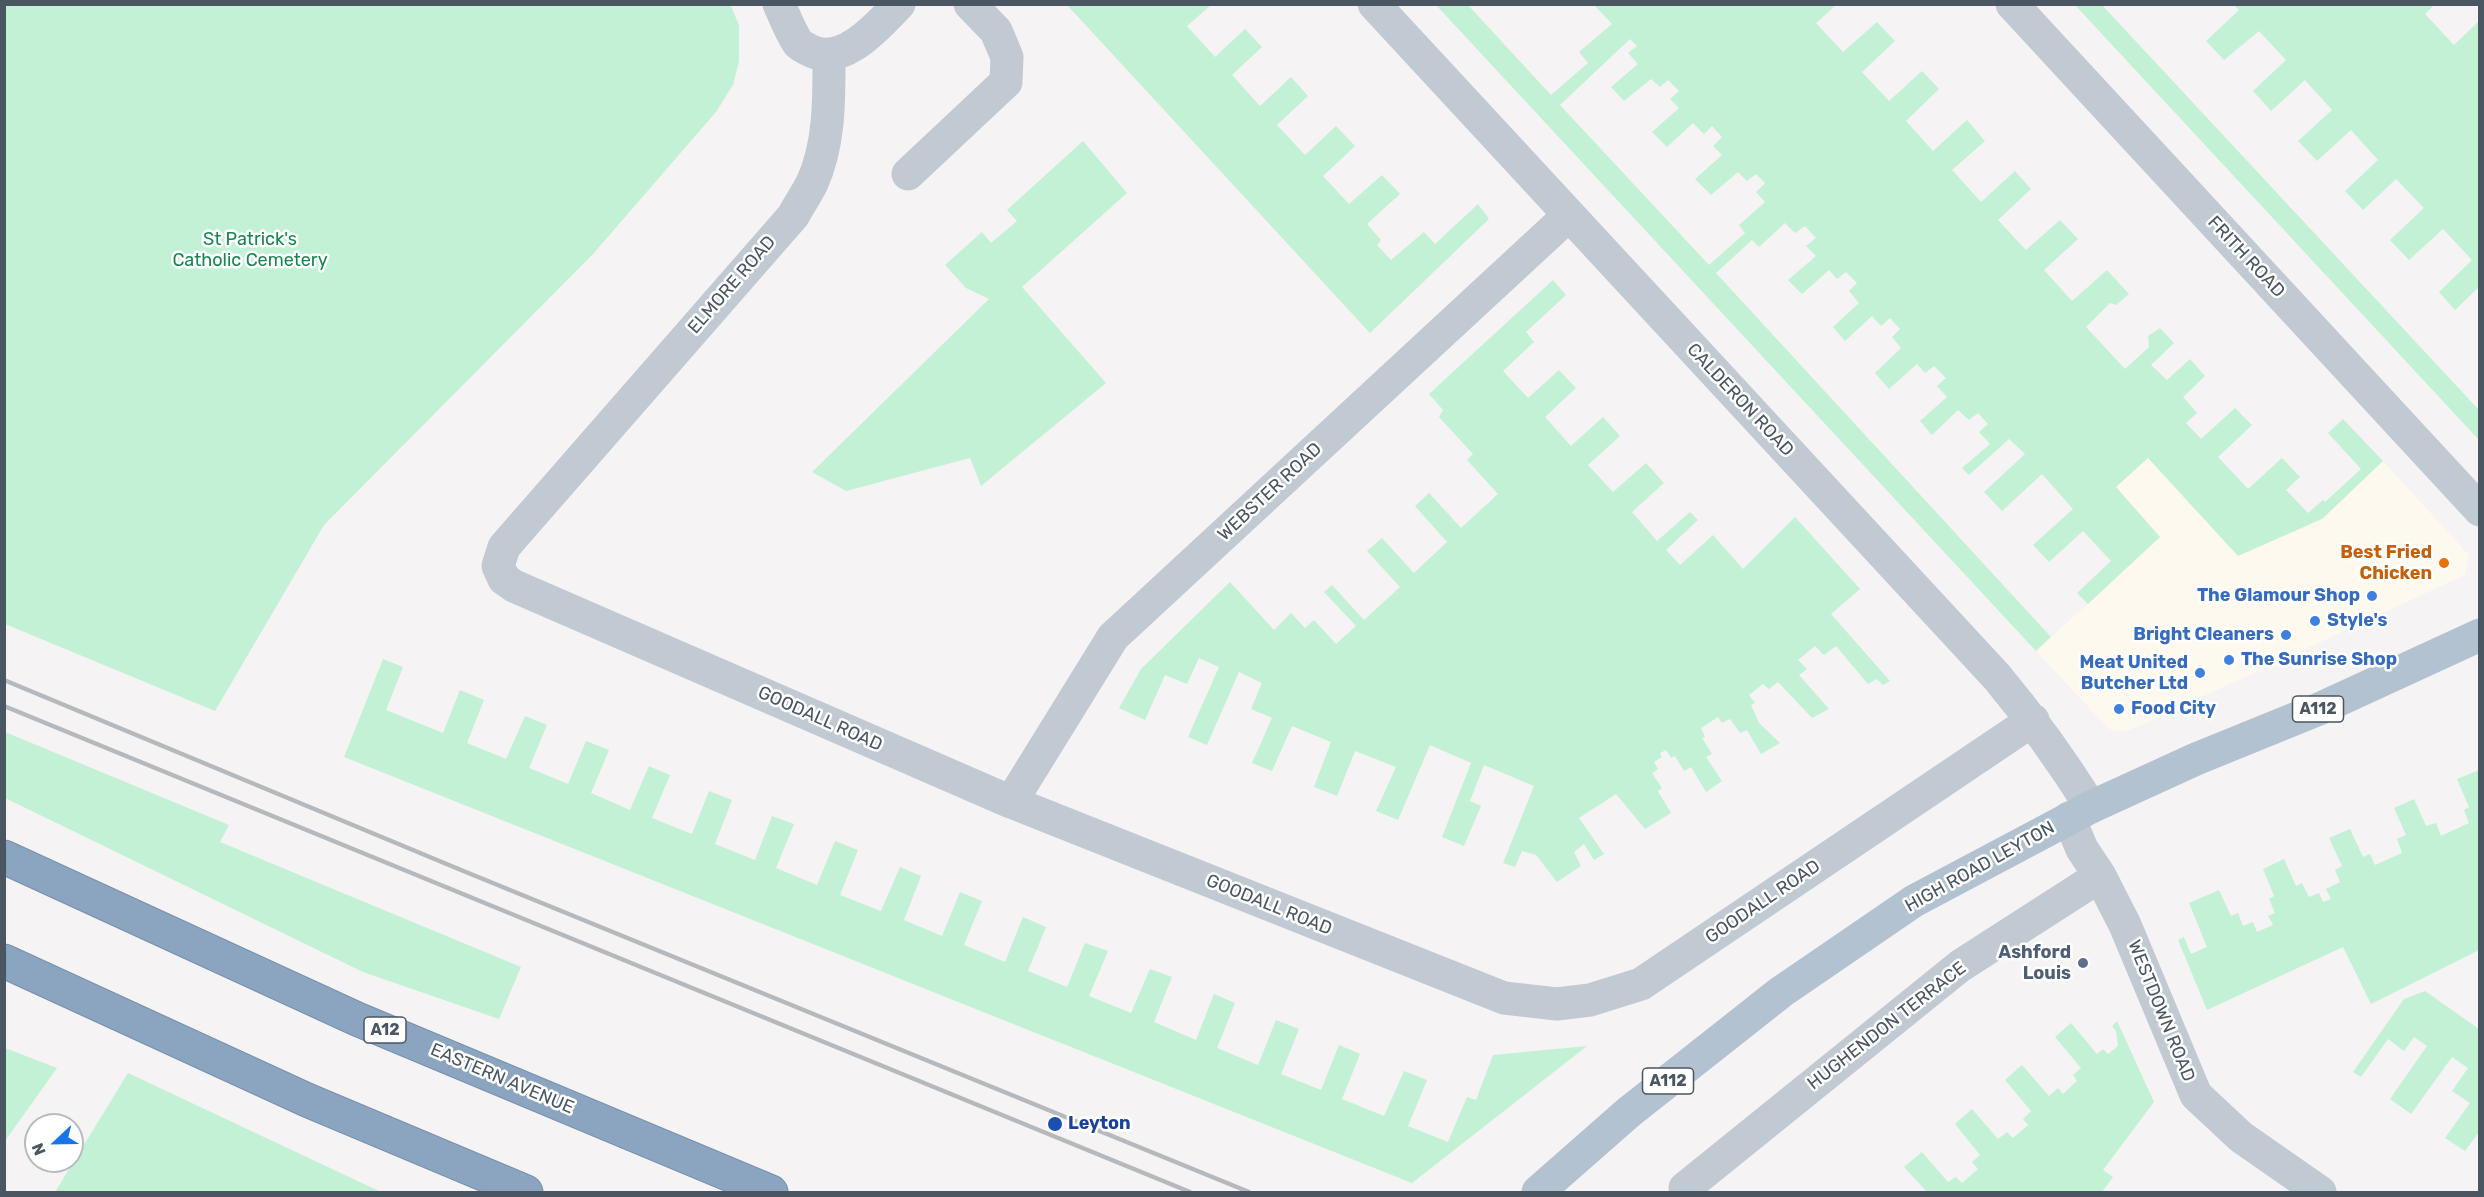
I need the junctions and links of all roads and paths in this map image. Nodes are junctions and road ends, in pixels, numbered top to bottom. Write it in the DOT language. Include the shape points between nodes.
graph roads {
  1 [pos="779,4"];
  2 [pos="899,4"];
  3 [pos="970,4"];
  4 [pos="1374,4"];
  5 [pos="2012,4"];
  6 [pos="829,56"];
  7 [pos="908,174"];
  8 [pos="1569,215"];
  9 [pos="2480,510"];
  10 [pos="504,547"];
  11 [pos="2480,635"];
  12 [pos="2033,720"];
  13 [pos="1011,802"];
  14 [pos="2080,813"];
  15 [pos="4,856"];
  16 [pos="2100,876"];
  17 [pos="4,961"];
  18 [pos="1685,1188"];
  19 [pos="526,1192"];
  20 [pos="771,1192"];
  21 [pos="1538,1192"];
  22 [pos="2320,1192"];
  1 -- 6 [label="street" via="799,45"];
  2 -- 6 [label="street" via="868,34"];
  3 -- 7 [label="street" via="996,31 1007,57 1006,82"];
  4 -- 8 [label="street, CALDERON ROAD"];
  5 -- 9 [label="street, FRITH ROAD"];
  6 -- 10 [label="street, ELMORE ROAD" via="829,104 823,144 812,182 793,216"];
  8 -- 12 [label="street, CALDERON ROAD"];
  8 -- 13 [label="street, WEBSTER ROAD" via="1113,637"];
  10 -- 13 [label="street, GOODALL ROAD" via="498,566 504,579 514,586"];
  11 -- 14 [label="main road, HIGH ROAD LEYTON / A112"];
  12 -- 13 [label="street, GOODALL ROAD" via="1641,984 1590,1000 1557,1004 1504,998"];
  12 -- 14 [label="street, CALDERON ROAD" via="2064,762"];
  14 -- 16 [label="street, WESTDOWN ROAD" via="2082,849"];
  14 -- 21 [label="main road, HIGH ROAD LEYTON / A112" via="1914,901 1781,992 1629,1112"];
  15 -- 20 [label="highway, EASTERN AVENUE / A12" via="357,1018"];
  16 -- 18 [label="street, HUGHENDON TERRACE" via="1960,966"];
  16 -- 22 [label="street, WESTDOWN ROAD" via="2125,925 2196,1095 2241,1137"];
  17 -- 19 [label="highway" via="307,1100"];
}
